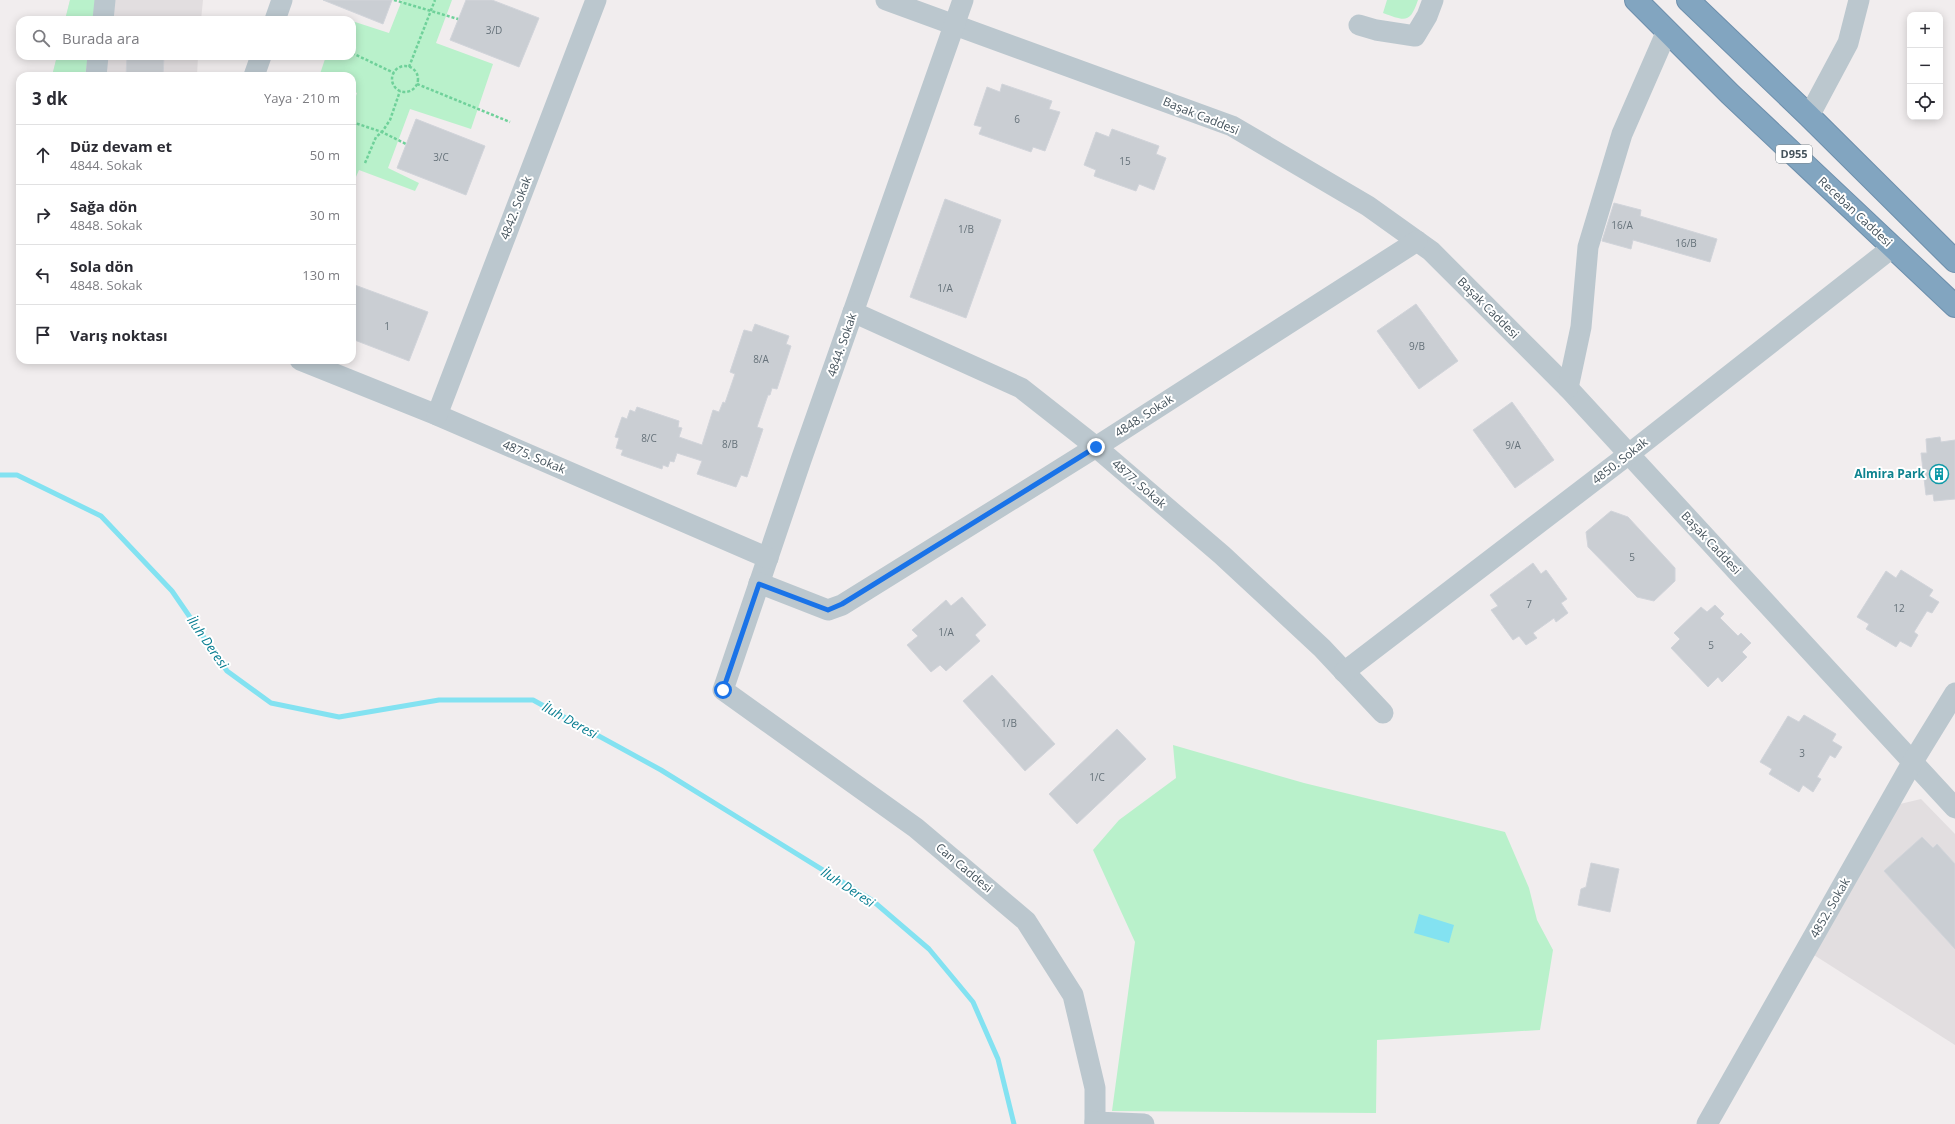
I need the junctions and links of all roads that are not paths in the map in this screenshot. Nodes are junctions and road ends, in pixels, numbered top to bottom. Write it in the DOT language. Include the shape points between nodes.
graph roads {
  1 [pos="105,0"];
  2 [pos="282,0"];
  3 [pos="596,0"];
  4 [pos="886,0"];
  5 [pos="963,0"];
  6 [pos="1433,0"];
  7 [pos="1636,0"];
  8 [pos="1688,0"];
  9 [pos="1859,0"];
  10 [pos="103,16"];
  11 [pos="276,16"];
  12 [pos="955,25"];
  13 [pos="1359,25"];
  14 [pos="1667,31"];
  15 [pos="98,60"];
  16 [pos="260,60"];
  17 [pos="96,72"];
  18 [pos="255,72"];
  19 [pos="1809,116"];
  20 [pos="1417,241"];
  21 [pos="1893,247"];
  22 [pos="1955,261"];
  23 [pos="1955,306"];
  24 [pos="853,312"];
  25 [pos="310,364"];
  26 [pos="1568,388"];
  27 [pos="437,415"];
  28 [pos="1096,447"];
  29 [pos="1629,454"];
  30 [pos="768,558"];
  31 [pos="759,584"];
  32 [pos="1344,672"];
  33 [pos="723,690"];
  34 [pos="1955,693"];
  35 [pos="1383,713"];
  36 [pos="1912,762"];
  37 [pos="1955,808"];
  38 [pos="1094,1123"];
  39 [pos="1144,1124"];
  40 [pos="1706,1124"];
  1 -- 10 [label="street"];
  2 -- 11 [label="street"];
  3 -- 27 [label="street, 4842. Sokak"];
  4 -- 12 [label="street, Başak Caddesi"];
  5 -- 12 [label="street, 4844. Sokak"];
  6 -- 13 [label="street" via="1415,36"];
  7 -- 14 [label="highway, Receban Caddesi / D955"];
  8 -- 19 [label="highway"];
  9 -- 19 [label="street" via="1848,43"];
  12 -- 20 [label="street, Başak Caddesi" via="1232,126 1368,206"];
  12 -- 24 [label="street, 4844. Sokak"];
  14 -- 21 [label="highway, Receban Caddesi / D955" via="1730,94"];
  14 -- 26 [label="street" via="1622,134 1588,247 1580,327"];
  15 -- 17 [label="street"];
  16 -- 18 [label="street"];
  19 -- 22 [label="highway"];
  20 -- 26 [label="street, Başak Caddesi" via="1431,251"];
  20 -- 28 [label="street, 4848. Sokak"];
  21 -- 23 [label="highway, Receban Caddesi / D955"];
  21 -- 29 [label="street, 4850. Sokak"];
  24 -- 28 [label="street, 4877. Sokak" via="1020,388"];
  24 -- 30 [label="street, 4844. Sokak"];
  25 -- 27 [label="street, 4875. Sokak"];
  26 -- 29 [label="street, Başak Caddesi"];
  27 -- 30 [label="street, 4875. Sokak"];
  28 -- 31 [label="street, 4848. Sokak" via="842,604 828,610"];
  28 -- 32 [label="street, 4877. Sokak" via="1222,555 1322,648"];
  29 -- 32 [label="street, 4850. Sokak"];
  29 -- 36 [label="street, Başak Caddesi"];
  30 -- 31 [label="street, 4844. Sokak"];
  31 -- 33 [label="street, 4844. Sokak"];
  32 -- 35 [label="street, 4877. Sokak"];
  33 -- 38 [label="street, Can Caddesi" via="916,828 1026,921 1073,995 1095,1088"];
  34 -- 36 [label="street, 4852. Sokak"];
  36 -- 37 [label="street, Başak Caddesi"];
  36 -- 40 [label="street, 4852. Sokak"];
  38 -- 39 [label="street"];
}
